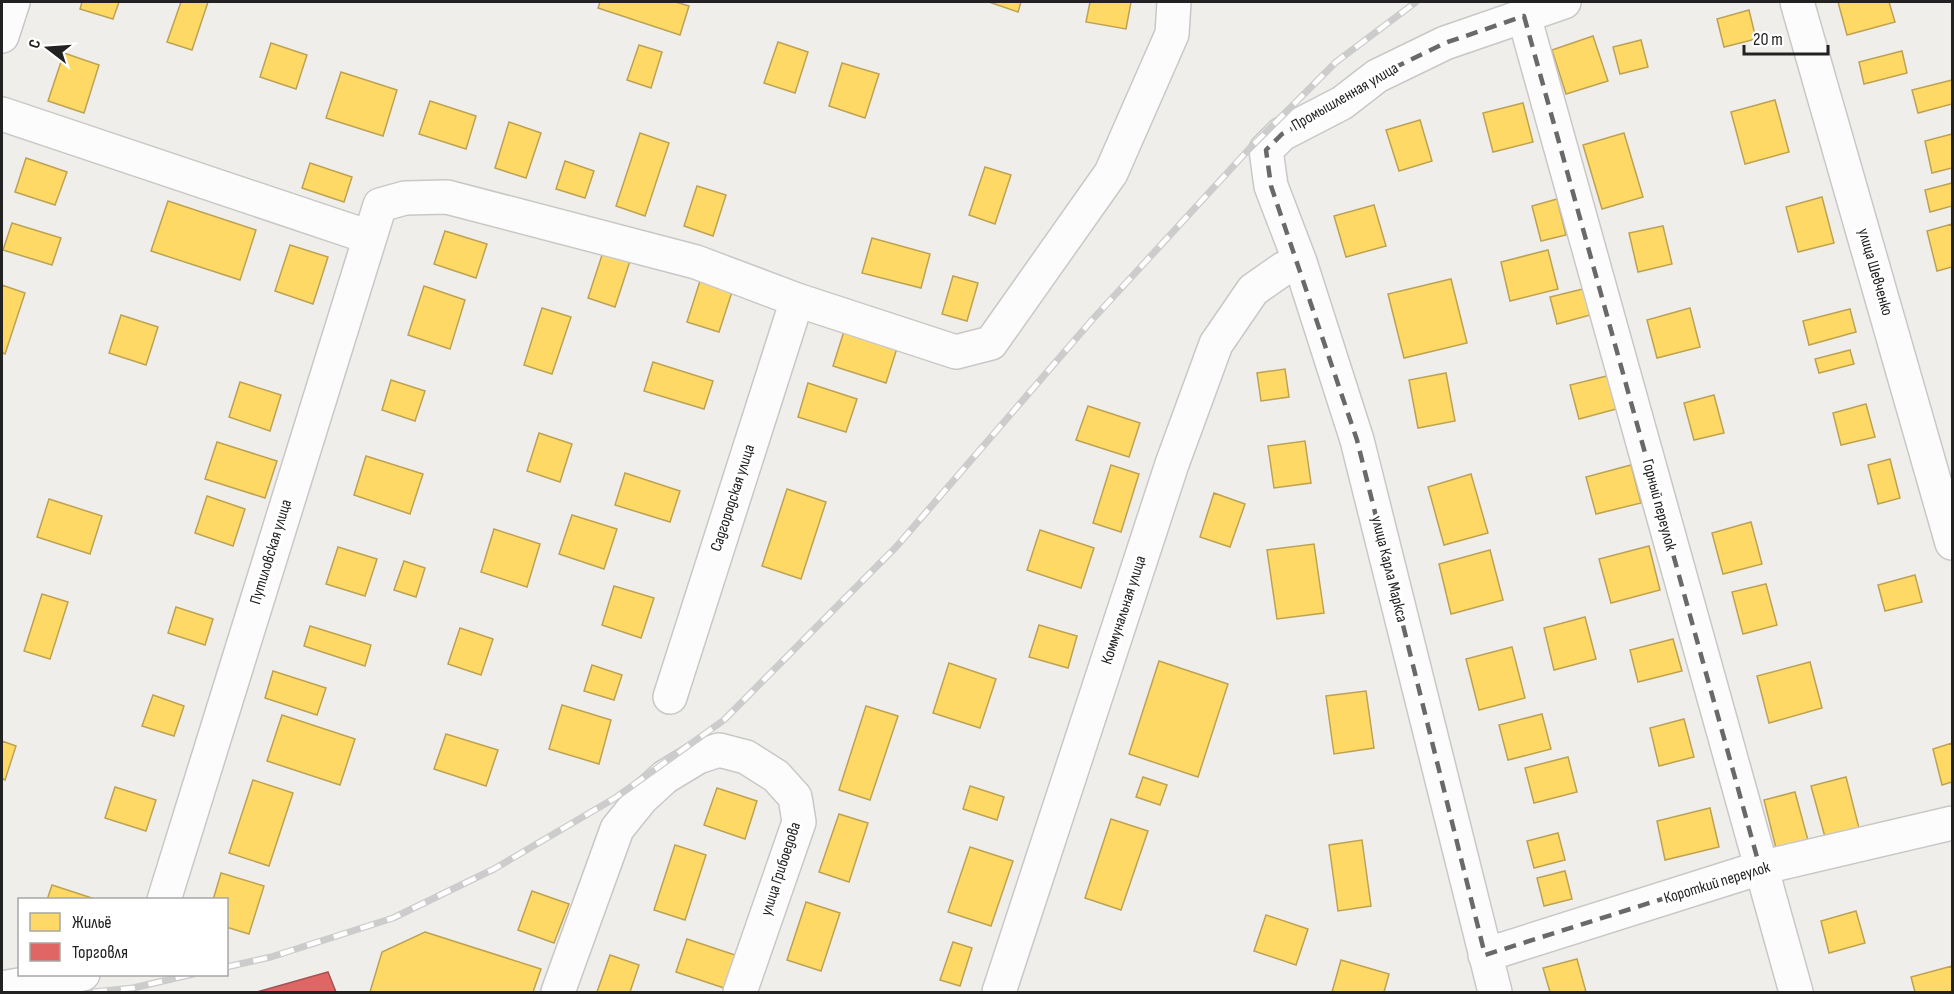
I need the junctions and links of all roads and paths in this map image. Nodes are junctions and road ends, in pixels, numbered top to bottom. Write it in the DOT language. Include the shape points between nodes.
graph roads {
  1 [pos="13,2"];
  2 [pos="1174,2"];
  3 [pos="1564,2"];
  4 [pos="1797,2"];
  5 [pos="1524,16"];
  6 [pos="2,36"];
  7 [pos="2,114"];
  8 [pos="1266,150"];
  9 [pos="369,237"];
  10 [pos="1300,262"];
  11 [pos="797,300"];
  12 [pos="1953,543"];
  13 [pos="670,697"];
  14 [pos="1953,823"];
  15 [pos="1760,868"];
  16 [pos="165,898"];
  17 [pos="1485,955"];
  18 [pos="77,976"];
  19 [pos="2,988"];
  20 [pos="558,993"];
  21 [pos="740,993"];
  22 [pos="999,993"];
  23 [pos="1495,993"];
  24 [pos="1796,993"];
  1 -- 6 [label="street"];
  2 -- 11 [label="street" via="1172,34 1111,173 991,343 956,352"];
  3 -- 5 [label="street, Промышленная улица"];
  4 -- 12 [label="street, улица Шевченко"];
  5 -- 8 [label="street, Промышленная улица" via="1445,43 1377,76 1342,103 1282,134"];
  5 -- 15 [label="street, Горный переулок"];
  7 -- 9 [label="street"];
  8 -- 10 [label="street, улица Карла Маркса" via="1271,186"];
  9 -- 11 [label="street, Путиловская улица" via="380,205 405,198 447,197 696,262"];
  9 -- 16 [label="street, Путиловская улица"];
  10 -- 17 [label="street, улица Карла Маркса" via="1357,440"];
  10 -- 22 [label="street, Коммунальная улица" via="1253,290 1216,344 1172,464"];
  11 -- 13 [label="street, Садгородская улица"];
  14 -- 15 [label="street, Короткий переулок"];
  15 -- 17 [label="street, Короткий переулок"];
  15 -- 24 [label="street, Горный переулок"];
  17 -- 23 [label="street, улица Карла Маркса"];
  18 -- 19 [label="street"];
  20 -- 21 [label="street, улица Грибоедова" via="617,829 665,777 698,757 719,750 746,757 777,776 795,797 799,822"];
}
